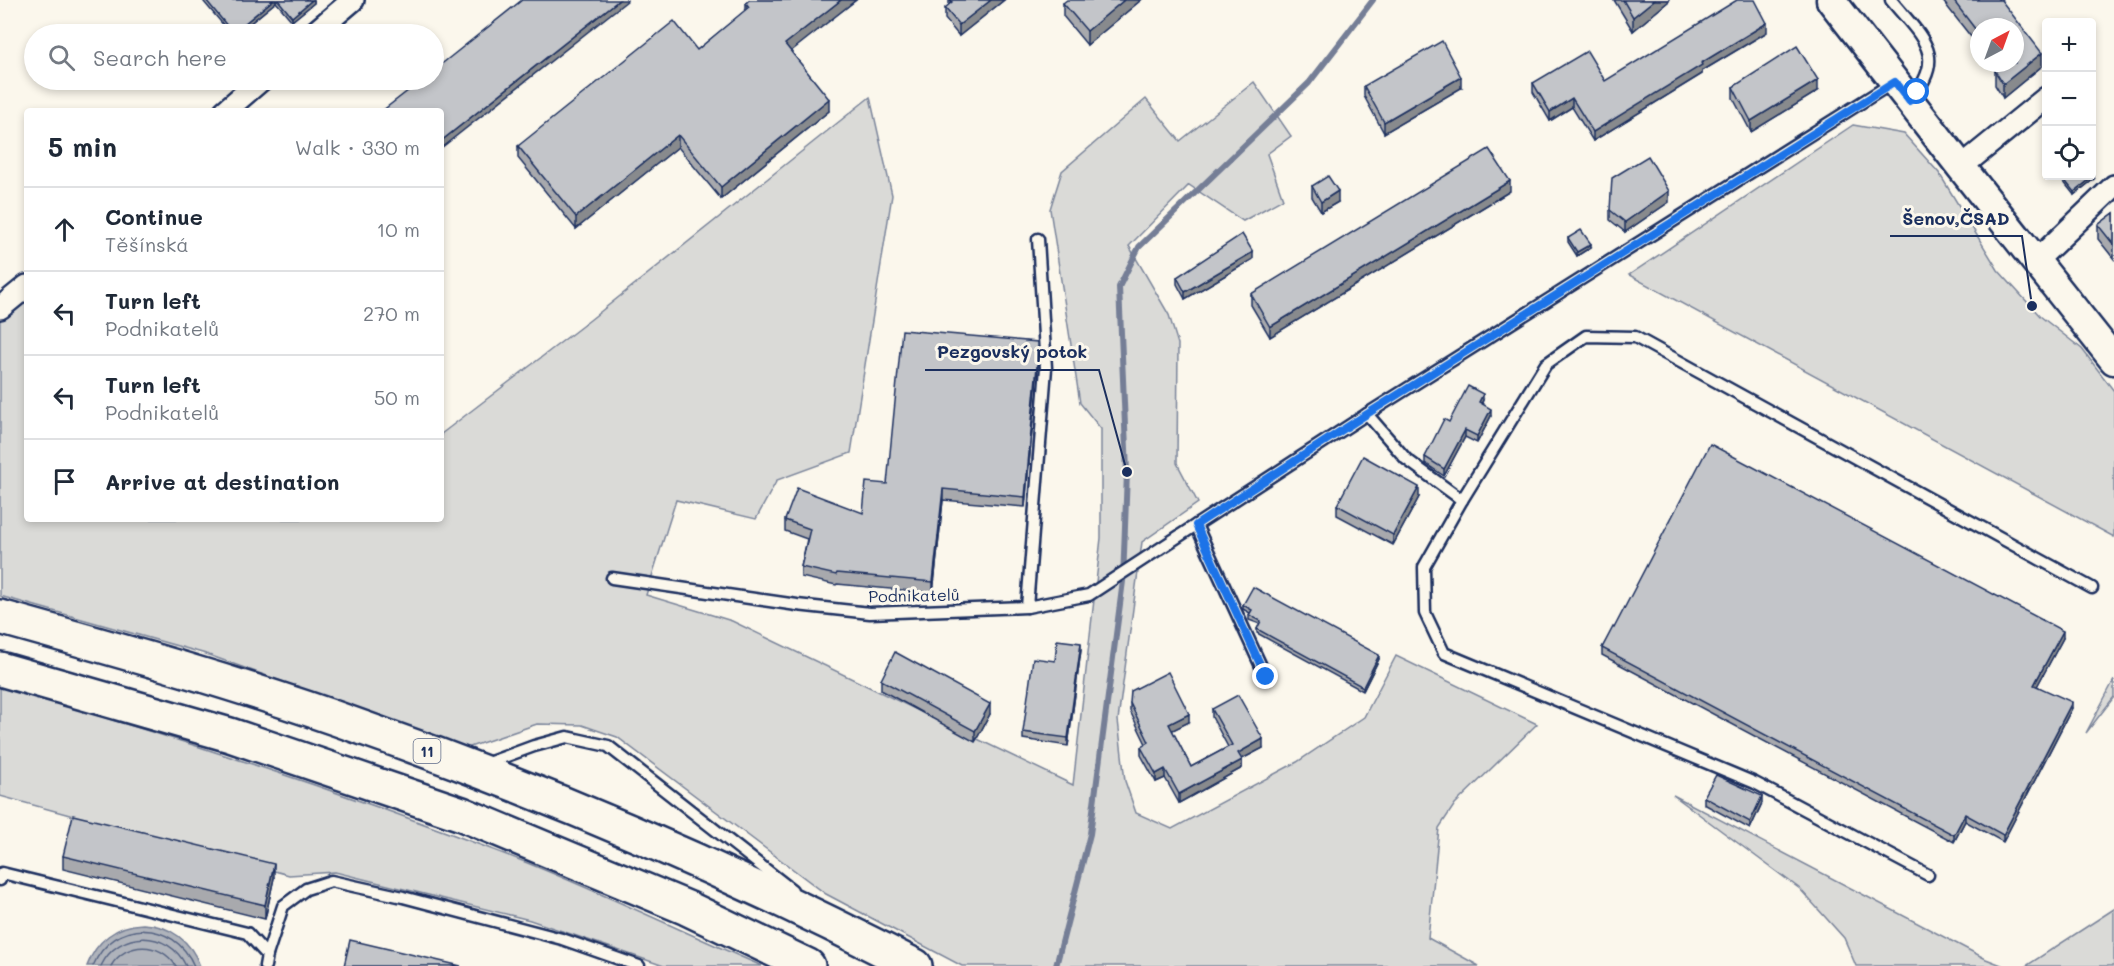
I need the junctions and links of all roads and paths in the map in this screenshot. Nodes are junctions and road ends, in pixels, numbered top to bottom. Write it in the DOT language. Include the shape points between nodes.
graph roads {
  1 [pos="353,0"];
  2 [pos="1831,0"];
  3 [pos="1891,0"];
  4 [pos="325,24"];
  5 [pos="249,90"];
  6 [pos="1902,91"];
  7 [pos="2042,101"];
  8 [pos="228,108"];
  9 [pos="1960,167"];
  10 [pos="2114,186"];
  11 [pos="1038,239"];
  12 [pos="2036,261"];
  13 [pos="24,288"];
  14 [pos="0,308"];
  15 [pos="2114,360"];
  16 [pos="1367,414"];
  17 [pos="1462,501"];
  18 [pos="1196,525"];
  19 [pos="612,578"];
  20 [pos="2092,588"];
  21 [pos="1027,607"];
  22 [pos="0,616"];
  23 [pos="0,669"];
  24 [pos="1266,677"];
  25 [pos="473,768"];
  26 [pos="1928,875"];
  27 [pos="0,880"];
  28 [pos="840,927"];
  29 [pos="266,960"];
  30 [pos="639,966"];
  31 [pos="808,966"];
  32 [pos="915,966"];
  1 -- 4 [label="street"];
  2 -- 6 [label="main road"];
  3 -- 6 [label="lane" via="1929,46 1925,80"];
  5 -- 8 [label="street"];
  6 -- 9 [label="main road"];
  6 -- 16 [label="lane, Podnikatelů"];
  7 -- 9 [label="street"];
  9 -- 12 [label="main road"];
  10 -- 12 [label="street"];
  11 -- 21 [label="lane" via="1046,369"];
  12 -- 15 [label="main road"];
  13 -- 14 [label="street"];
  16 -- 17 [label="lane" via="1406,459"];
  16 -- 18 [label="lane, Podnikatelů"];
  17 -- 20 [label="lane" via="1546,364 1586,336 1635,337"];
  17 -- 26 [label="lane" via="1424,567 1425,613 1444,653 1755,783"];
  18 -- 21 [label="lane, Podnikatelů" via="1089,595"];
  18 -- 24 [label="lane"];
  19 -- 21 [label="lane, Podnikatelů" via="870,613"];
  22 -- 25 [label="highway, 11" via="247,689"];
  23 -- 31 [label="highway" via="230,735 462,814 687,908"];
  25 -- 28 [label="highway, 11" via="630,830"];
  25 -- 28 [label="lane" via="567,737 608,746"];
  27 -- 29 [label="lane" via="2,873 247,933"];
  28 -- 32 [label="highway, 11"];
  29 -- 30 [label="lane" via="283,906 306,889 331,881 550,936"];
}
